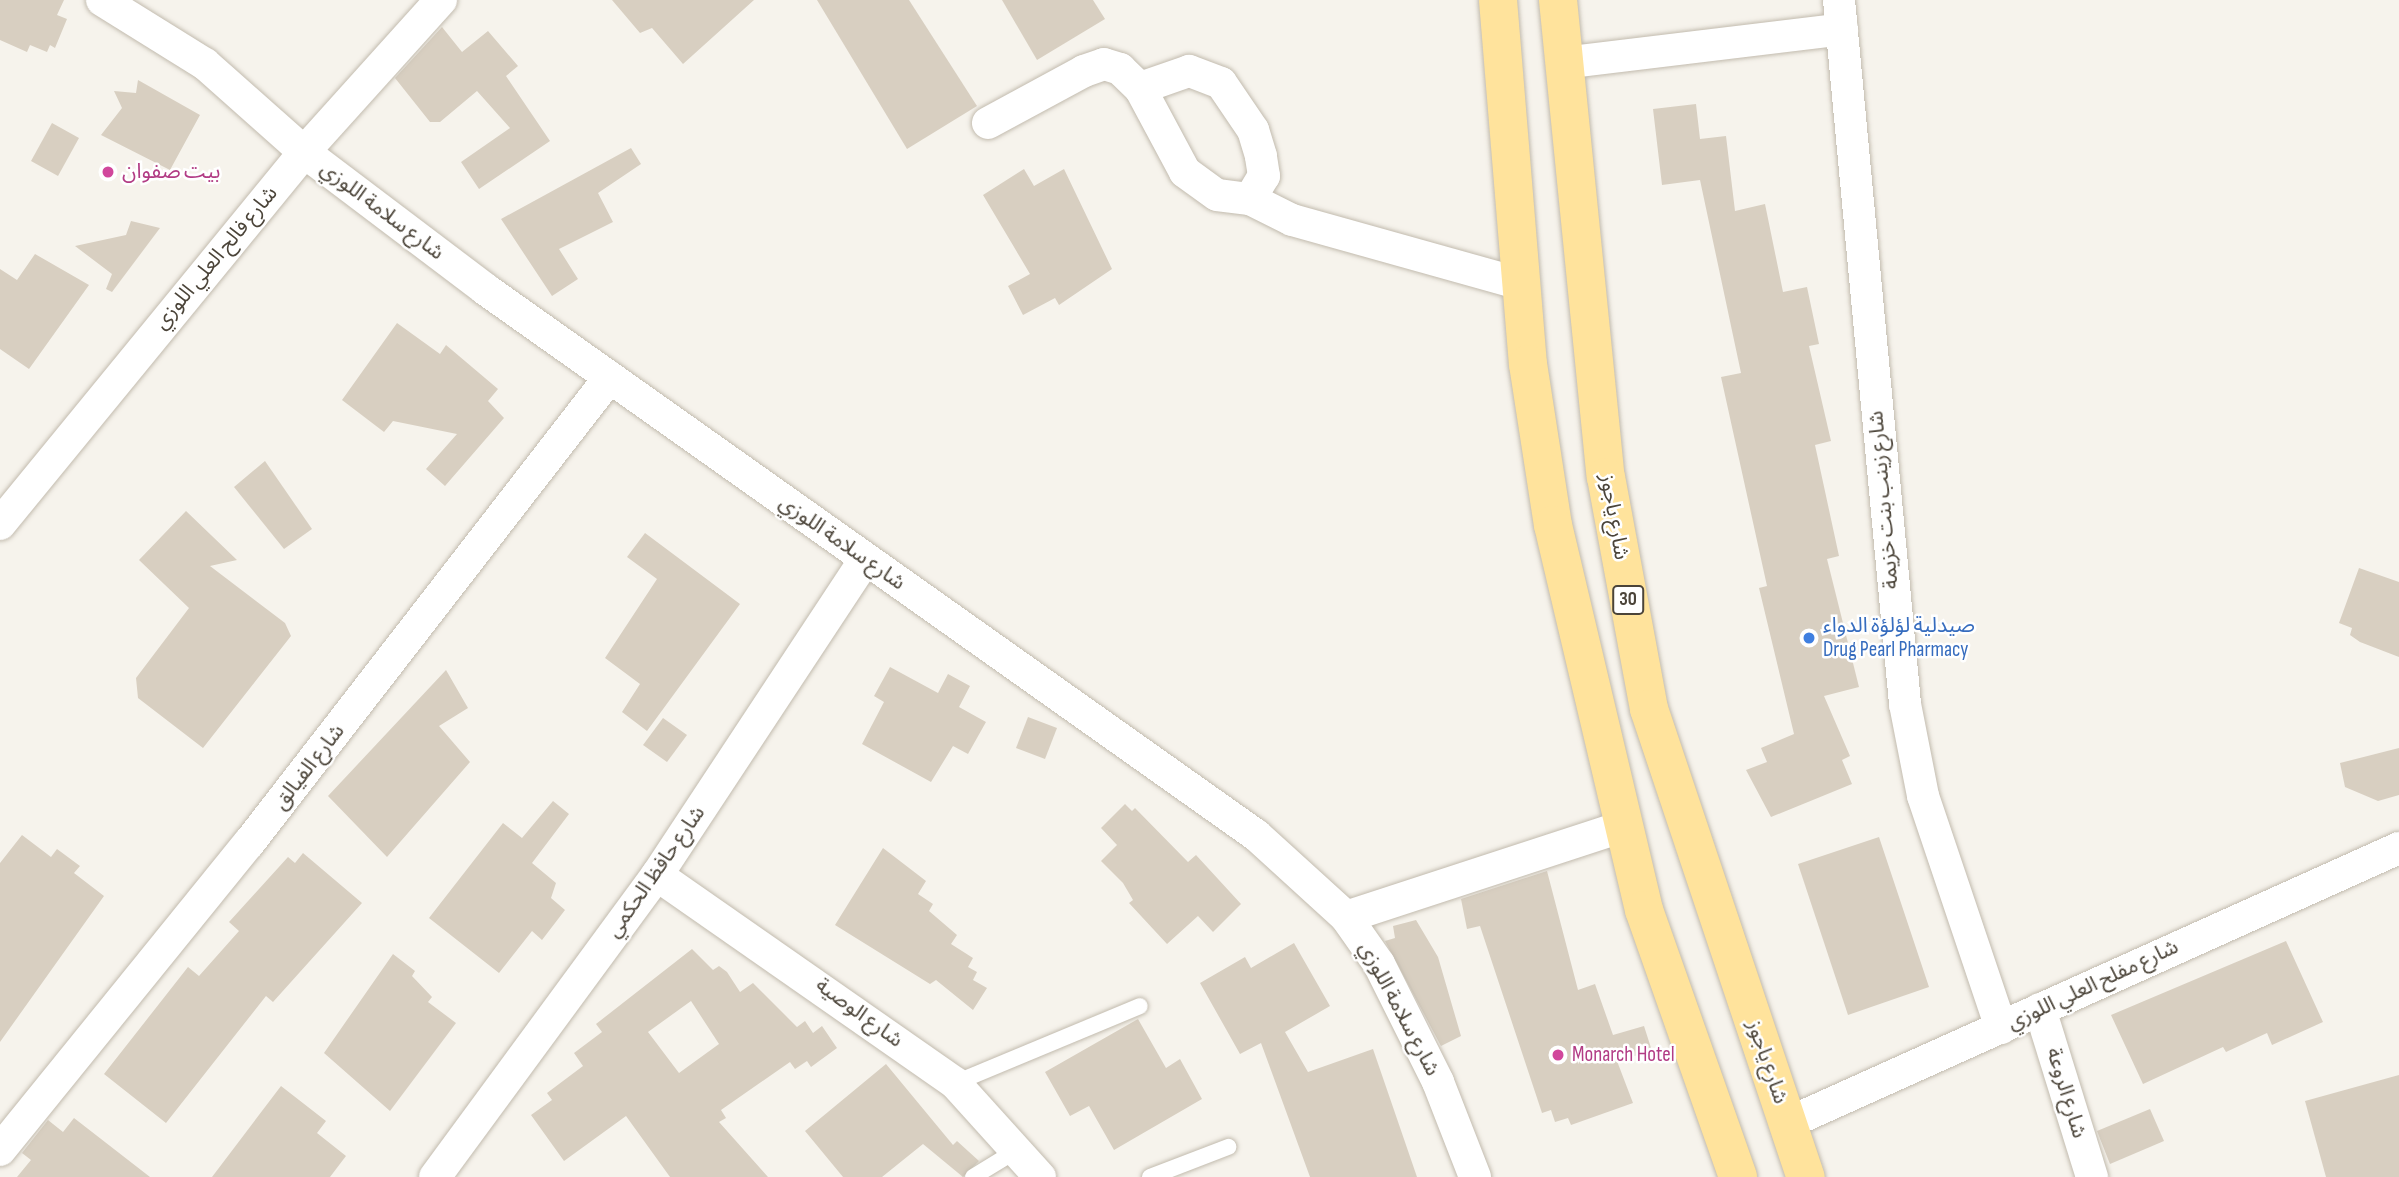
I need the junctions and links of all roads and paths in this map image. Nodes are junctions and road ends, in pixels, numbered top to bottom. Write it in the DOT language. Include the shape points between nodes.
graph roads {
  1 [pos="102,0"];
  2 [pos="441,0"];
  3 [pos="1497,0"];
  4 [pos="1559,0"];
  5 [pos="1840,15"];
  6 [pos="1563,63"];
  7 [pos="1140,88"];
  8 [pos="988,123"];
  9 [pos="304,152"];
  10 [pos="1250,199"];
  11 [pos="1521,284"];
  12 [pos="610,377"];
  13 [pos="0,524"];
  14 [pos="865,559"];
  15 [pos="1622,827"];
  16 [pos="2399,848"];
  17 [pos="657,875"];
  18 [pos="1346,917"];
  19 [pos="1140,1006"];
  20 [pos="2040,1009"];
  21 [pos="2001,1028"];
  22 [pos="955,1083"];
  23 [pos="1788,1123"];
  24 [pos="1228,1147"];
  25 [pos="0,1150"];
  26 [pos="1017,1150"];
  27 [pos="435,1177"];
  28 [pos="973,1177"];
  29 [pos="1040,1177"];
  30 [pos="1150,1177"];
  31 [pos="1475,1177"];
  32 [pos="1738,1177"];
  33 [pos="1806,1177"];
  34 [pos="2092,1177"];
  1 -- 9 [label="street, شارع سلامة اللوزي" via="205,64"];
  2 -- 9 [label="street, شارع فالح العلي اللوزي"];
  3 -- 11 [label="main road"];
  4 -- 6 [label="main road, شارع ياجوز / 30"];
  5 -- 6 [label="street"];
  5 -- 21 [label="street, شارع زينب بنت خزيمة" via="1905,704 1923,796"];
  6 -- 23 [label="main road, شارع ياجوز / 30" via="1606,477 1649,709"];
  7 -- 8 [label="street" via="1120,69 1104,64"];
  7 -- 10 [label="street" via="1185,172 1224,198"];
  7 -- 10 [label="street" via="1189,71 1221,83 1253,130 1261,156 1264,176"];
  9 -- 12 [label="street, شارع سلامة اللوزي"];
  9 -- 13 [label="street, شارع فالح العلي اللوزي"];
  10 -- 11 [label="street" via="1292,220"];
  11 -- 15 [label="main road" via="1553,525"];
  12 -- 14 [label="street, شارع سلامة اللوزي"];
  12 -- 25 [label="street, شارع الفيالق" via="249,844"];
  14 -- 17 [label="street, شارع حافظ الحكمي"];
  14 -- 18 [label="street, شارع سلامة اللوزي" via="1256,835"];
  15 -- 18 [label="street"];
  15 -- 32 [label="main road" via="1644,910"];
  16 -- 20 [label="street, شارع مفلح العلي اللوزي"];
  17 -- 22 [label="street, شارع الوصية"];
  17 -- 27 [label="street, شارع حافظ الحكمي"];
  18 -- 31 [label="street, شارع سلامة اللوزي" via="1379,964 1432,1070"];
  19 -- 22 [label="lane"];
  20 -- 21 [label="street, شارع مفلح العلي اللوزي"];
  20 -- 34 [label="street, شارع الروعة"];
  21 -- 23 [label="street, شارع مفلح العلي اللوزي"];
  22 -- 26 [label="street, شارع الوصية"];
  23 -- 33 [label="main road, شارع ياجوز / 30"];
  24 -- 30 [label="lane"];
  26 -- 28 [label="lane"];
  26 -- 29 [label="street, شارع الوصية"];
}
